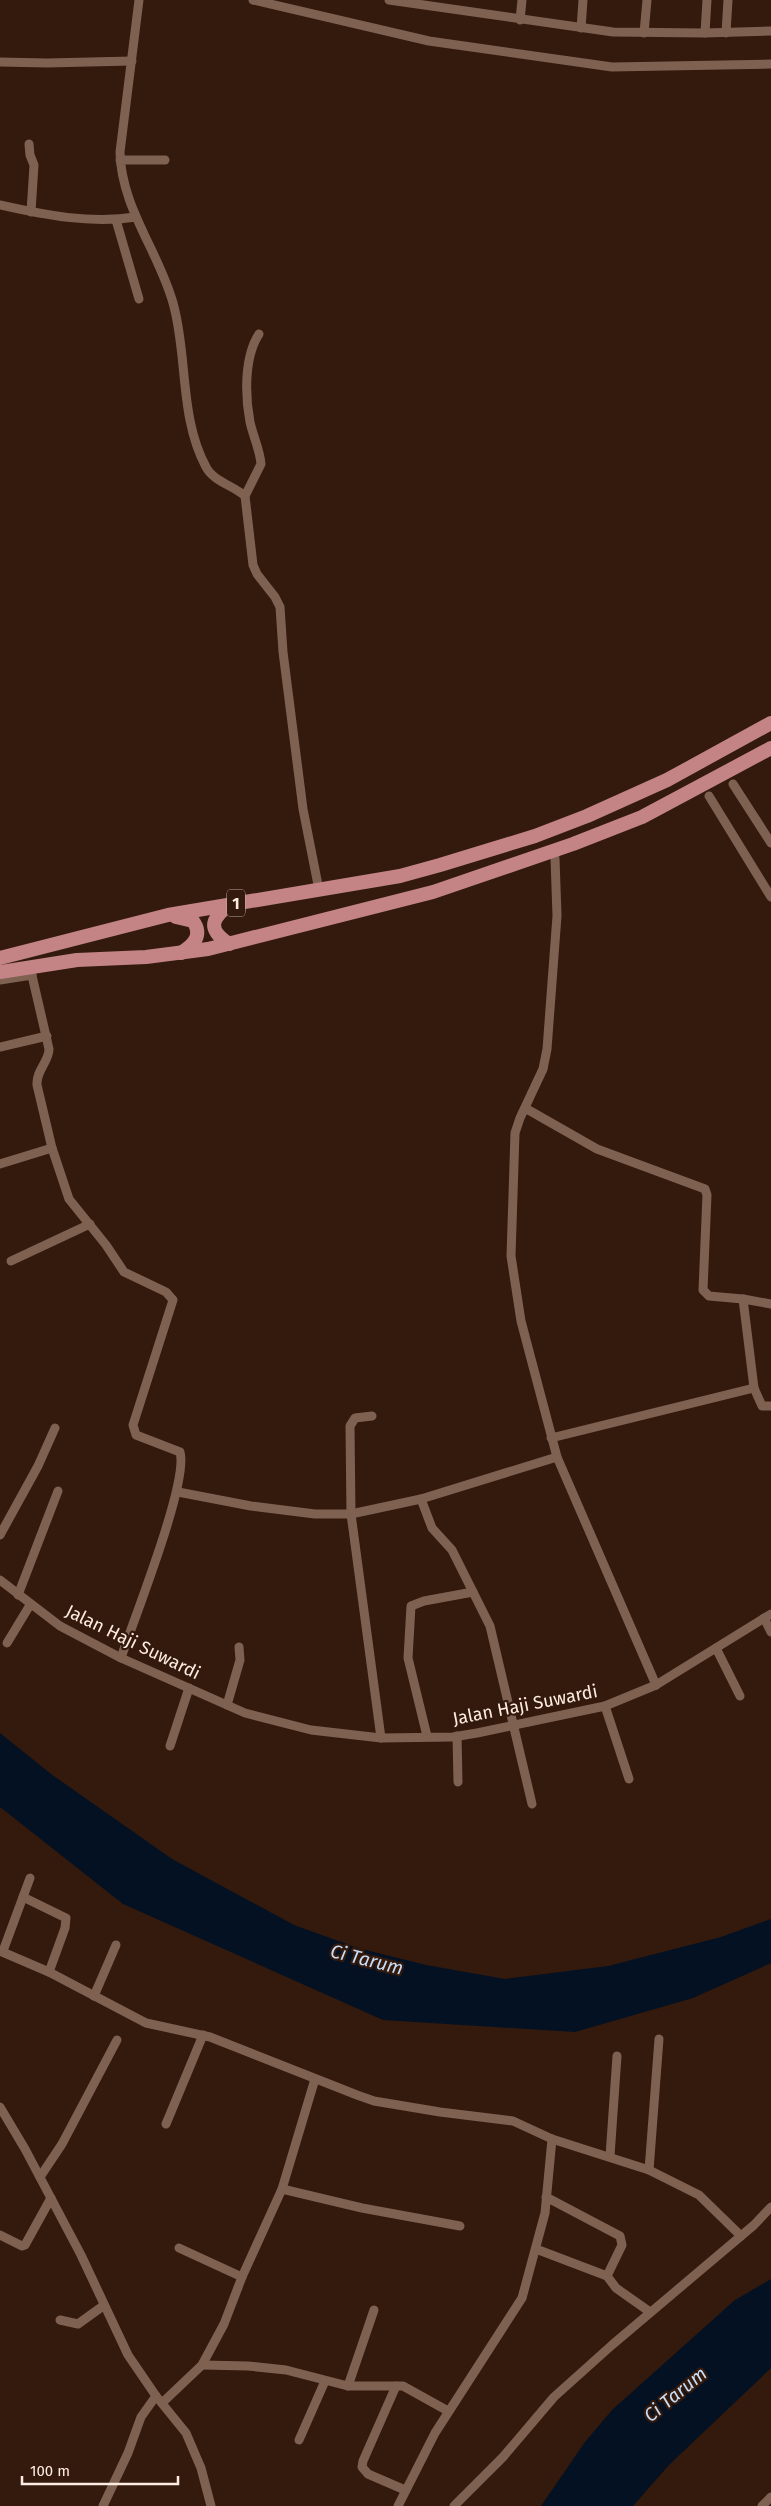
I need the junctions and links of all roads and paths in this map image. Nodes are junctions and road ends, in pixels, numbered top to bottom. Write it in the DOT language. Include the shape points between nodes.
graph roads {
  1 [pos="139,0"];
  2 [pos="253,0"];
  3 [pos="522,0"];
  4 [pos="583,0"];
  5 [pos="647,0"];
  6 [pos="708,0"];
  7 [pos="728,0"];
  8 [pos="395,1"];
  9 [pos="520,20"];
  10 [pos="581,28"];
  11 [pos="771,31"];
  12 [pos="644,32"];
  13 [pos="726,33"];
  14 [pos="705,34"];
  15 [pos="132,61"];
  16 [pos="0,62"];
  17 [pos="771,64"];
  18 [pos="29,144"];
  19 [pos="120,160"];
  20 [pos="165,160"];
  21 [pos="0,205"];
  22 [pos="31,212"];
  23 [pos="136,217"];
  24 [pos="116,220"];
  25 [pos="139,299"];
  26 [pos="259,334"];
  27 [pos="245,496"];
  28 [pos="771,723"];
  29 [pos="771,748"];
  30 [pos="733,784"];
  31 [pos="709,796"];
  32 [pos="771,843"];
  33 [pos="555,858"];
  34 [pos="319,890"];
  35 [pos="771,897"];
  36 [pos="230,904"];
  37 [pos="168,915"];
  38 [pos="229,944"];
  39 [pos="179,954"];
  40 [pos="0,958"];
  41 [pos="31,971"];
  42 [pos="0,972"];
  43 [pos="0,980"];
  44 [pos="47,1036"];
  45 [pos="0,1047"];
  46 [pos="525,1108"];
  47 [pos="52,1148"];
  48 [pos="0,1164"];
  49 [pos="90,1224"];
  50 [pos="10,1261"];
  51 [pos="743,1299"];
  52 [pos="771,1304"];
  53 [pos="754,1388"];
  54 [pos="771,1406"];
  55 [pos="372,1416"];
  56 [pos="55,1428"];
  57 [pos="551,1438"];
  58 [pos="557,1457"];
  59 [pos="58,1491"];
  60 [pos="178,1492"];
  61 [pos="421,1498"];
  62 [pos="351,1514"];
  63 [pos="0,1535"];
  64 [pos="0,1580"];
  65 [pos="473,1592"];
  66 [pos="18,1595"];
  67 [pos="30,1605"];
  68 [pos="767,1616"];
  69 [pos="771,1632"];
  70 [pos="7,1643"];
  71 [pos="239,1647"];
  72 [pos="716,1648"];
  73 [pos="121,1658"];
  74 [pos="656,1686"];
  75 [pos="189,1688"];
  76 [pos="740,1696"];
  77 [pos="227,1704"];
  78 [pos="606,1706"];
  79 [pos="513,1726"];
  80 [pos="427,1736"];
  81 [pos="457,1736"];
  82 [pos="381,1738"];
  83 [pos="170,1746"];
  84 [pos="629,1778"];
  85 [pos="458,1782"];
  86 [pos="532,1804"];
  87 [pos="30,1878"];
  88 [pos="23,1897"];
  89 [pos="116,1945"];
  90 [pos="1,1951"];
  91 [pos="49,1972"];
  92 [pos="94,1996"];
  93 [pos="203,2035"];
  94 [pos="659,2039"];
  95 [pos="117,2040"];
  96 [pos="617,2056"];
  97 [pos="315,2079"];
  98 [pos="0,2107"];
  99 [pos="166,2124"];
  100 [pos="552,2139"];
  101 [pos="610,2156"];
  102 [pos="649,2170"];
  103 [pos="40,2177"];
  104 [pos="282,2189"];
  105 [pos="546,2197"];
  106 [pos="51,2198"];
  107 [pos="771,2208"];
  108 [pos="460,2226"];
  109 [pos="0,2235"];
  110 [pos="742,2236"];
  111 [pos="179,2248"];
  112 [pos="536,2249"];
  113 [pos="607,2276"];
  114 [pos="242,2277"];
  115 [pos="103,2306"];
  116 [pos="374,2310"];
  117 [pos="650,2312"];
  118 [pos="60,2320"];
  119 [pos="202,2365"];
  120 [pos="325,2381"];
  121 [pos="348,2386"];
  122 [pos="396,2386"];
  123 [pos="159,2400"];
  124 [pos="448,2411"];
  125 [pos="299,2440"];
  126 [pos="405,2490"];
  127 [pos="771,2497"];
  128 [pos="103,2506"];
  129 [pos="211,2506"];
  130 [pos="398,2506"];
  131 [pos="454,2506"];
  132 [pos="762,2506"];
  1 -- 15 [label="street"];
  2 -- 17 [label="street" via="429,41 612,67"];
  3 -- 9 [label="street"];
  4 -- 10 [label="street"];
  5 -- 12 [label="street"];
  6 -- 14 [label="street"];
  7 -- 13 [label="street"];
  8 -- 9 [label="street"];
  9 -- 10 [label="street"];
  10 -- 12 [label="street"];
  11 -- 13 [label="street"];
  12 -- 14 [label="street"];
  13 -- 14 [label="street"];
  15 -- 16 [label="street"];
  15 -- 19 [label="street"];
  18 -- 22 [label="street" via="34,165"];
  19 -- 20 [label="street"];
  19 -- 23 [label="street"];
  21 -- 22 [label="street"];
  22 -- 24 [label="street"];
  23 -- 24 [label="street"];
  23 -- 27 [label="street" via="172,300 193,434 210,473"];
  24 -- 25 [label="street"];
  26 -- 27 [label="street" via="249,352 248,374 250,420 261,464"];
  27 -- 34 [label="street" via="254,570 280,607 303,809"];
  28 -- 34 [label="main road, 1" via="667,780 561,827 414,872"];
  29 -- 38 [label="main road, 1" via="642,817 573,844 433,892"];
  30 -- 32 [label="street"];
  31 -- 35 [label="street"];
  33 -- 46 [label="street" via="558,916 547,1048 542,1070"];
  34 -- 36 [label="main road, 1"];
  36 -- 37 [label="main road, 1"];
  36 -- 38 [label="main road" via="219,913 214,927 216,934"];
  37 -- 39 [label="main road" via="193,921 197,927 197,939"];
  37 -- 40 [label="main road, 1"];
  38 -- 39 [label="main road, 1"];
  39 -- 41 [label="main road, 1" via="77,960"];
  41 -- 42 [label="main road, 1"];
  41 -- 43 [label="street"];
  41 -- 44 [label="street"];
  44 -- 45 [label="street"];
  44 -- 47 [label="street" via="49,1054 36,1080"];
  46 -- 51 [label="street" via="604,1153 705,1188 703,1290 709,1296"];
  46 -- 57 [label="street" via="516,1133 510,1256 521,1321"];
  47 -- 48 [label="street"];
  47 -- 49 [label="street" via="66,1192"];
  49 -- 50 [label="street"];
  49 -- 60 [label="street" via="124,1272 166,1292 173,1300 133,1425 136,1435 180,1452"];
  51 -- 52 [label="street"];
  51 -- 53 [label="street"];
  53 -- 54 [label="street" via="762,1406"];
  53 -- 57 [label="street"];
  55 -- 62 [label="street" via="355,1418 350,1426"];
  56 -- 63 [label="street"];
  57 -- 58 [label="street"];
  58 -- 61 [label="street"];
  58 -- 74 [label="street"];
  59 -- 66 [label="street"];
  60 -- 62 [label="street" via="251,1506 316,1514"];
  60 -- 73 [label="street"];
  61 -- 62 [label="street"];
  61 -- 65 [label="street" via="432,1528 452,1550"];
  62 -- 82 [label="street"];
  64 -- 66 [label="street, Jalan Haji Suwardi"];
  65 -- 79 [label="street" via="490,1626"];
  65 -- 80 [label="street" via="411,1606 408,1658"];
  66 -- 67 [label="street, Jalan Haji Suwardi"];
  67 -- 70 [label="street"];
  67 -- 73 [label="street, Jalan Haji Suwardi" via="60,1626"];
  68 -- 69 [label="street"];
  68 -- 72 [label="street, Jalan Haji Suwardi"];
  71 -- 77 [label="street" via="240,1660"];
  72 -- 74 [label="street, Jalan Haji Suwardi"];
  72 -- 76 [label="street"];
  73 -- 75 [label="street, Jalan Haji Suwardi"];
  74 -- 78 [label="street, Jalan Haji Suwardi"];
  75 -- 77 [label="street, Jalan Haji Suwardi"];
  75 -- 83 [label="street"];
  77 -- 82 [label="street, Jalan Haji Suwardi" via="291,1726"];
  78 -- 79 [label="street, Jalan Haji Suwardi"];
  78 -- 84 [label="street"];
  79 -- 81 [label="street, Jalan Haji Suwardi"];
  79 -- 86 [label="street"];
  80 -- 81 [label="street, Jalan Haji Suwardi"];
  80 -- 82 [label="street, Jalan Haji Suwardi"];
  81 -- 85 [label="street"];
  87 -- 88 [label="street"];
  88 -- 90 [label="street"];
  88 -- 91 [label="street" via="66,1918 66,1928"];
  89 -- 92 [label="street"];
  90 -- 91 [label="street"];
  91 -- 92 [label="street"];
  92 -- 93 [label="street" via="146,2023"];
  93 -- 97 [label="street"];
  93 -- 99 [label="street"];
  94 -- 102 [label="street"];
  95 -- 103 [label="street" via="62,2144"];
  96 -- 101 [label="street"];
  97 -- 100 [label="street" via="374,2101 512,2122"];
  97 -- 104 [label="street"];
  98 -- 103 [label="street"];
  100 -- 101 [label="street"];
  100 -- 105 [label="street"];
  101 -- 102 [label="street"];
  102 -- 110 [label="street" via="699,2195"];
  103 -- 106 [label="street"];
  104 -- 108 [label="street"];
  104 -- 114 [label="street"];
  105 -- 112 [label="street"];
  105 -- 113 [label="street" via="622,2238 622,2246"];
  106 -- 109 [label="street" via="25,2245"];
  106 -- 115 [label="street"];
  107 -- 110 [label="street"];
  110 -- 117 [label="street"];
  111 -- 114 [label="street"];
  112 -- 113 [label="street"];
  112 -- 124 [label="street" via="516,2308"];
  113 -- 117 [label="street" via="616,2288"];
  114 -- 119 [label="street" via="224,2324"];
  115 -- 118 [label="street" via="78,2324"];
  115 -- 123 [label="street" via="128,2355"];
  116 -- 121 [label="street"];
  117 -- 131 [label="street" via="554,2397 503,2457"];
  119 -- 120 [label="street" via="272,2369"];
  119 -- 123 [label="street"];
  120 -- 121 [label="street"];
  120 -- 125 [label="street"];
  121 -- 122 [label="street"];
  122 -- 124 [label="street" via="411,2389"];
  122 -- 126 [label="street" via="362,2467 368,2474"];
  123 -- 128 [label="street" via="141,2417"];
  123 -- 129 [label="street" via="186,2433"];
  124 -- 126 [label="street"];
  126 -- 130 [label="street"];
  127 -- 132 [label="street"];
}
